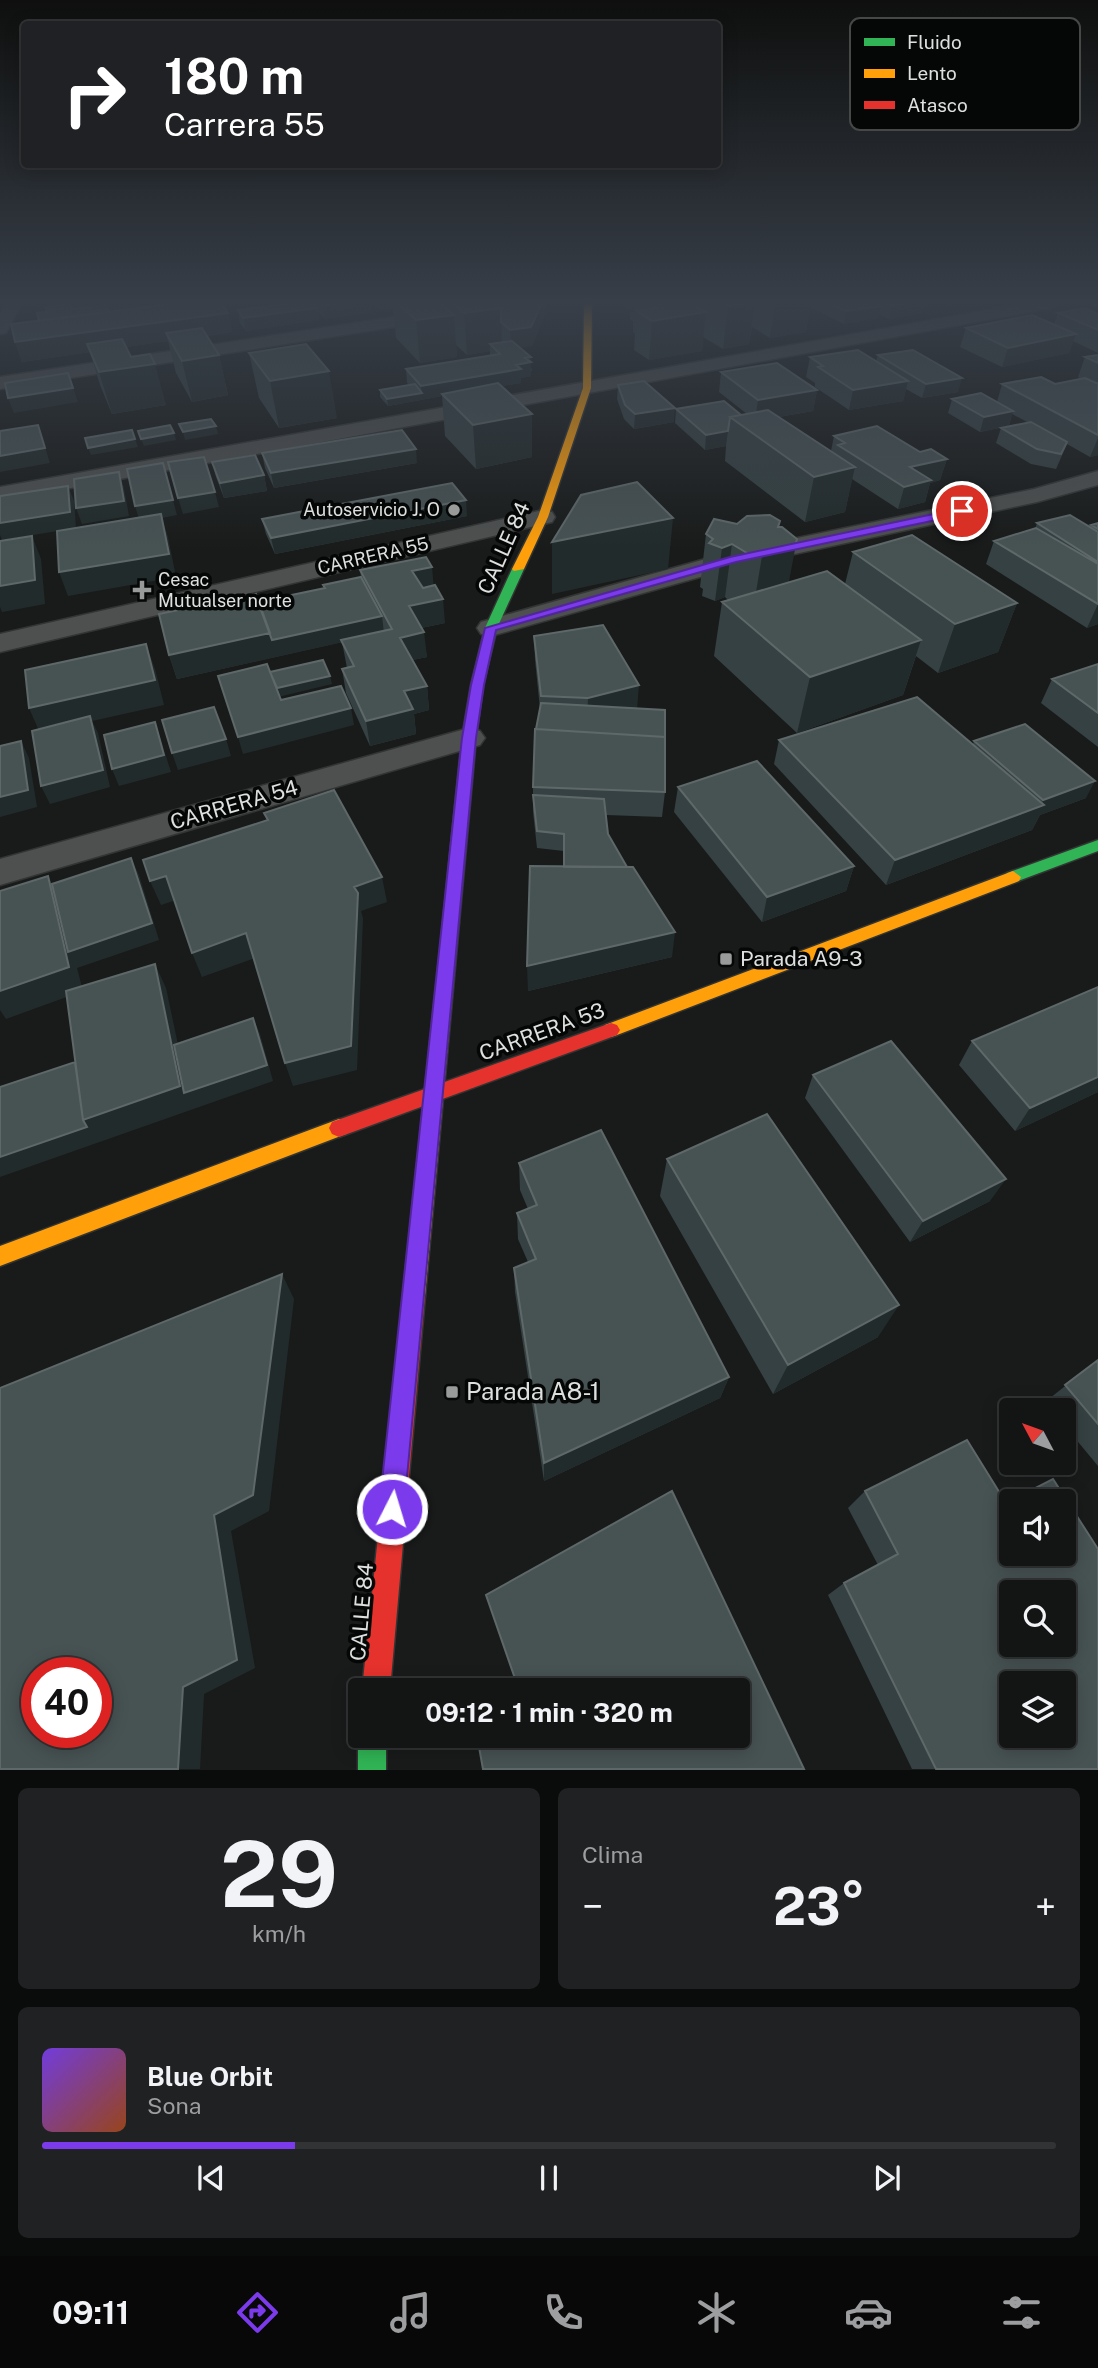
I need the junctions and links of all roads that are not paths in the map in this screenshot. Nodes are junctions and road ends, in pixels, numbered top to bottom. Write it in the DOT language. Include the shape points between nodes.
graph roads {
  1 [pos="600,386"];
  2 [pos="587,388"];
  3 [pos="1098,478"];
  4 [pos="0,494"];
  5 [pos="543,517"];
  6 [pos="491,628"];
  7 [pos="0,643"];
  8 [pos="469,738"];
  9 [pos="1098,845"];
  10 [pos="0,872"];
  11 [pos="434,1095"];
  12 [pos="0,1256"];
  13 [pos="377,1678"];
  14 [pos="372,1748"];
  15 [pos="372,1769"];
  1 -- 2 [label="street"];
  2 -- 4 [label="street"];
  2 -- 5 [label="street, CALLE 84"];
  3 -- 6 [label="street" via="734,559"];
  5 -- 6 [label="street, CALLE 84"];
  5 -- 7 [label="street, CARRERA 55"];
  6 -- 8 [label="street, CALLE 84"];
  8 -- 10 [label="street, CARRERA 54"];
  8 -- 11 [label="street, CALLE 84"];
  9 -- 11 [label="street, CARRERA 53"];
  11 -- 12 [label="street, CARRERA 53"];
  11 -- 13 [label="street, CALLE 84"];
  14 -- 15 [label="street"];
}
